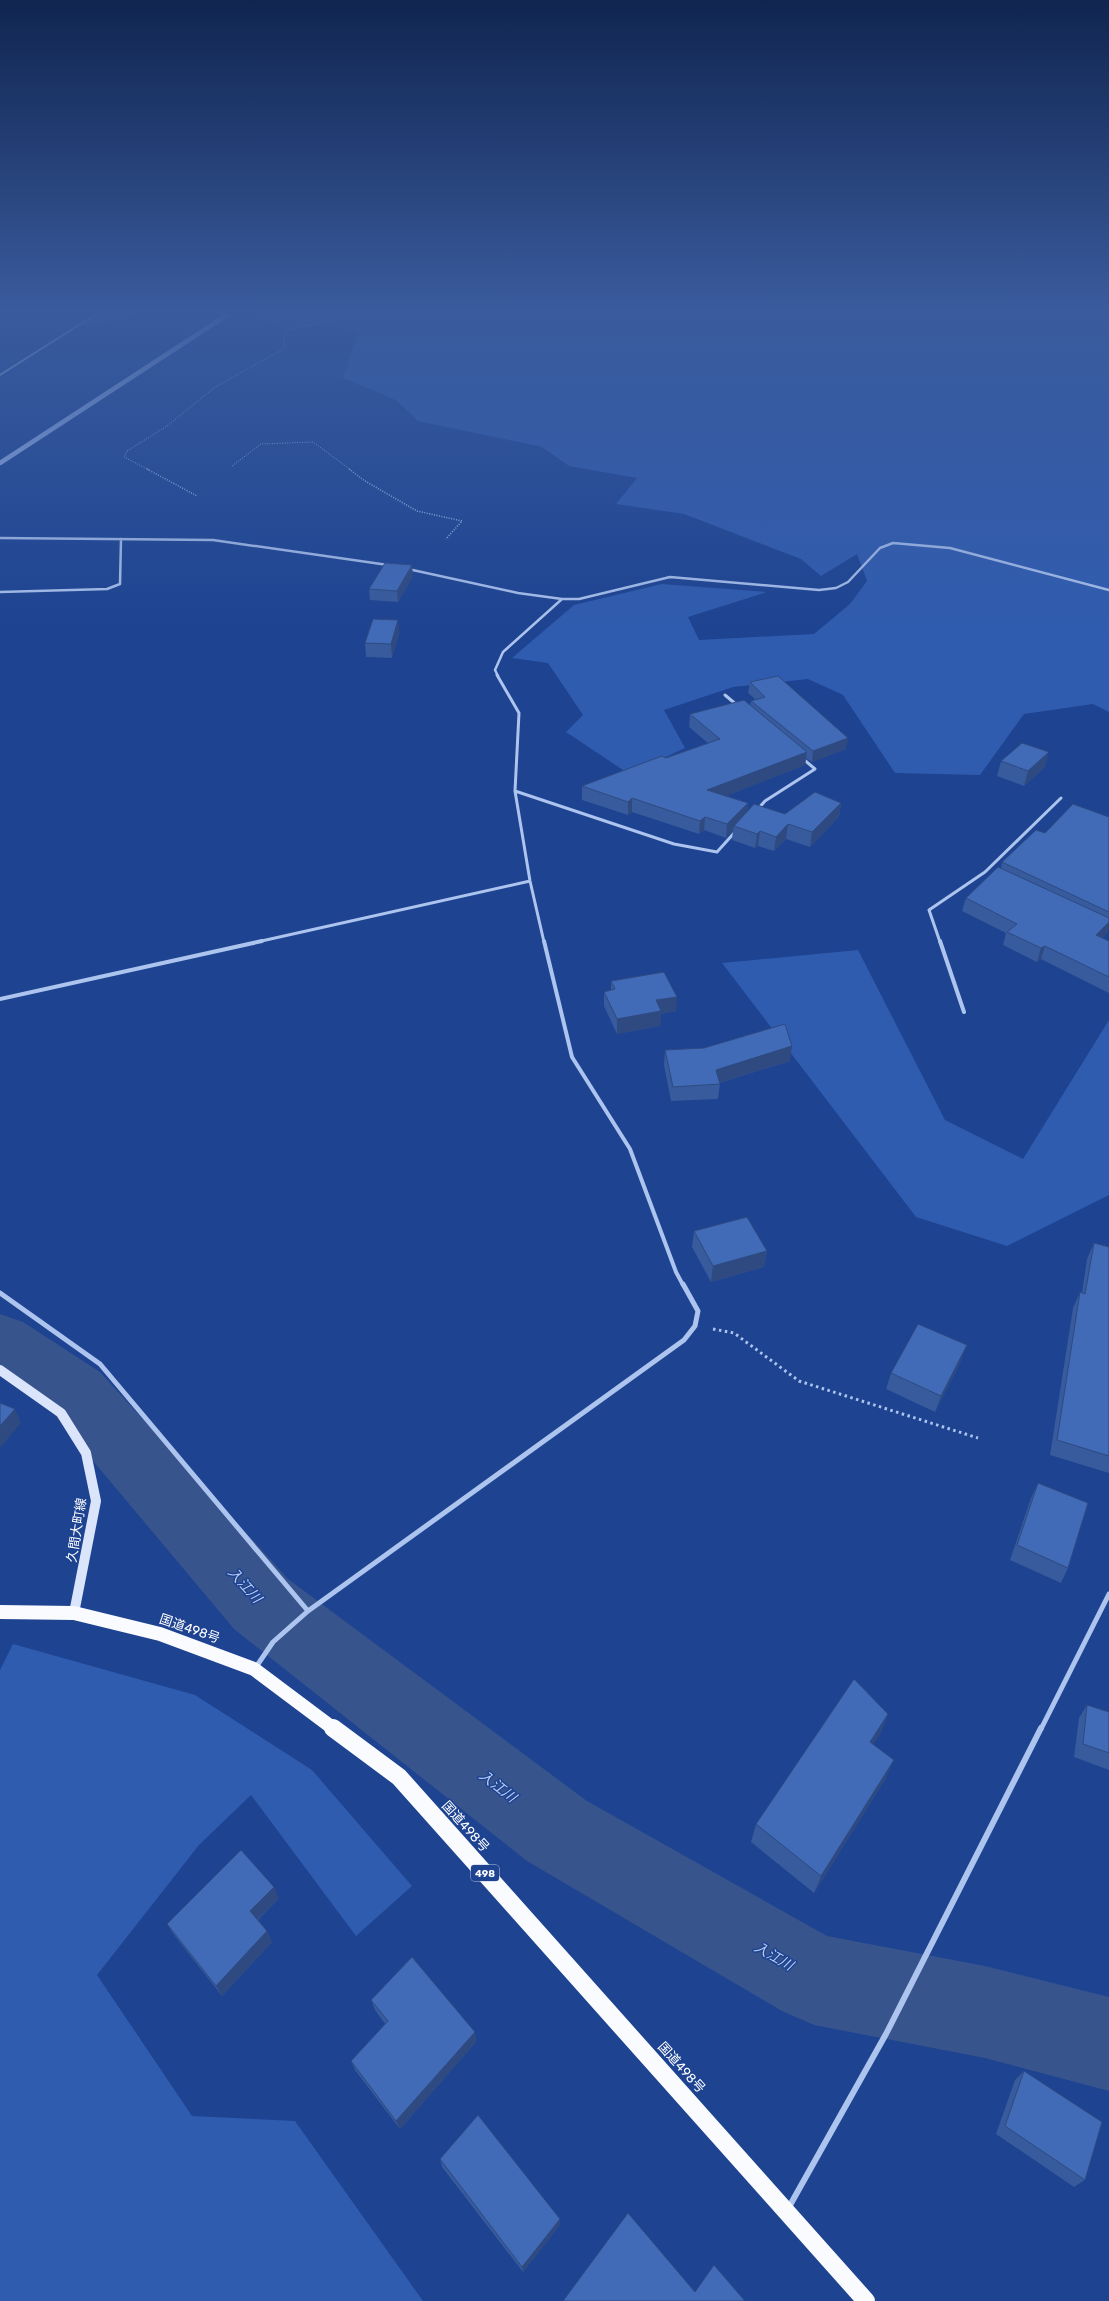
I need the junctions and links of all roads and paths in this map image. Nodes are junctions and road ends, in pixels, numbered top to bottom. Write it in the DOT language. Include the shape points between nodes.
graph roads {
  1 [pos="176,418"];
  2 [pos="232,466"];
  3 [pos="197,496"];
  4 [pos="0,538"];
  5 [pos="121,539"];
  6 [pos="446,539"];
  7 [pos="391,565"];
  8 [pos="407,568"];
  9 [pos="1109,590"];
  10 [pos="0,592"];
  11 [pos="562,599"];
  12 [pos="725,695"];
  13 [pos="743,710"];
  14 [pos="797,754"];
  15 [pos="515,791"];
  16 [pos="1061,798"];
  17 [pos="754,812"];
  18 [pos="738,829"];
  19 [pos="985,872"];
  20 [pos="992,875"];
  21 [pos="530,882"];
  22 [pos="0,999"];
  23 [pos="964,1012"];
  24 [pos="0,1293"];
  25 [pos="695,1326"];
  26 [pos="0,1370"];
  27 [pos="978,1438"];
  28 [pos="1109,1594"];
  29 [pos="308,1611"];
  30 [pos="0,1612"];
  31 [pos="74,1613"];
  32 [pos="254,1669"];
  33 [pos="787,2210"];
  34 [pos="866,2301"];
  1 -- 3 [label="path" via="127,451 126,459"];
  2 -- 6 [label="path" via="261,444 313,442 365,482 417,511 462,522"];
  4 -- 5 [label="street"];
  5 -- 7 [label="street" via="212,540"];
  5 -- 10 [label="street" via="120,584 107,589"];
  8 -- 11 [label="street" via="518,593"];
  9 -- 11 [label="street" via="950,548 893,543 880,548 848,582 836,588 819,590 670,577 634,588 579,599"];
  11 -- 15 [label="street" via="503,652 495,670 519,713"];
  12 -- 13 [label="street"];
  14 -- 17 [label="street" via="815,769 765,801"];
  15 -- 18 [label="street" via="674,844 717,852"];
  15 -- 21 [label="street"];
  16 -- 19 [label="street"];
  19 -- 20 [label="street"];
  19 -- 23 [label="street" via="929,910"];
  21 -- 22 [label="street"];
  21 -- 25 [label="street" via="572,1057 630,1149 676,1272 698,1311"];
  24 -- 29 [label="street" via="100,1364"];
  25 -- 27 [label="path" via="734,1333 799,1381"];
  25 -- 29 [label="street" via="684,1340"];
  26 -- 31 [label="main road, 久間大町線" via="61,1413 86,1453 96,1500"];
  28 -- 33 [label="street" via="886,2034"];
  29 -- 32 [label="street" via="273,1642"];
  30 -- 31 [label="highway, 国道498号 / 498"];
  31 -- 32 [label="highway, 国道498号 / 498" via="160,1634"];
  32 -- 33 [label="highway, 国道498号 / 498" via="399,1777"];
  33 -- 34 [label="highway, 国道498号 / 498"];
}
